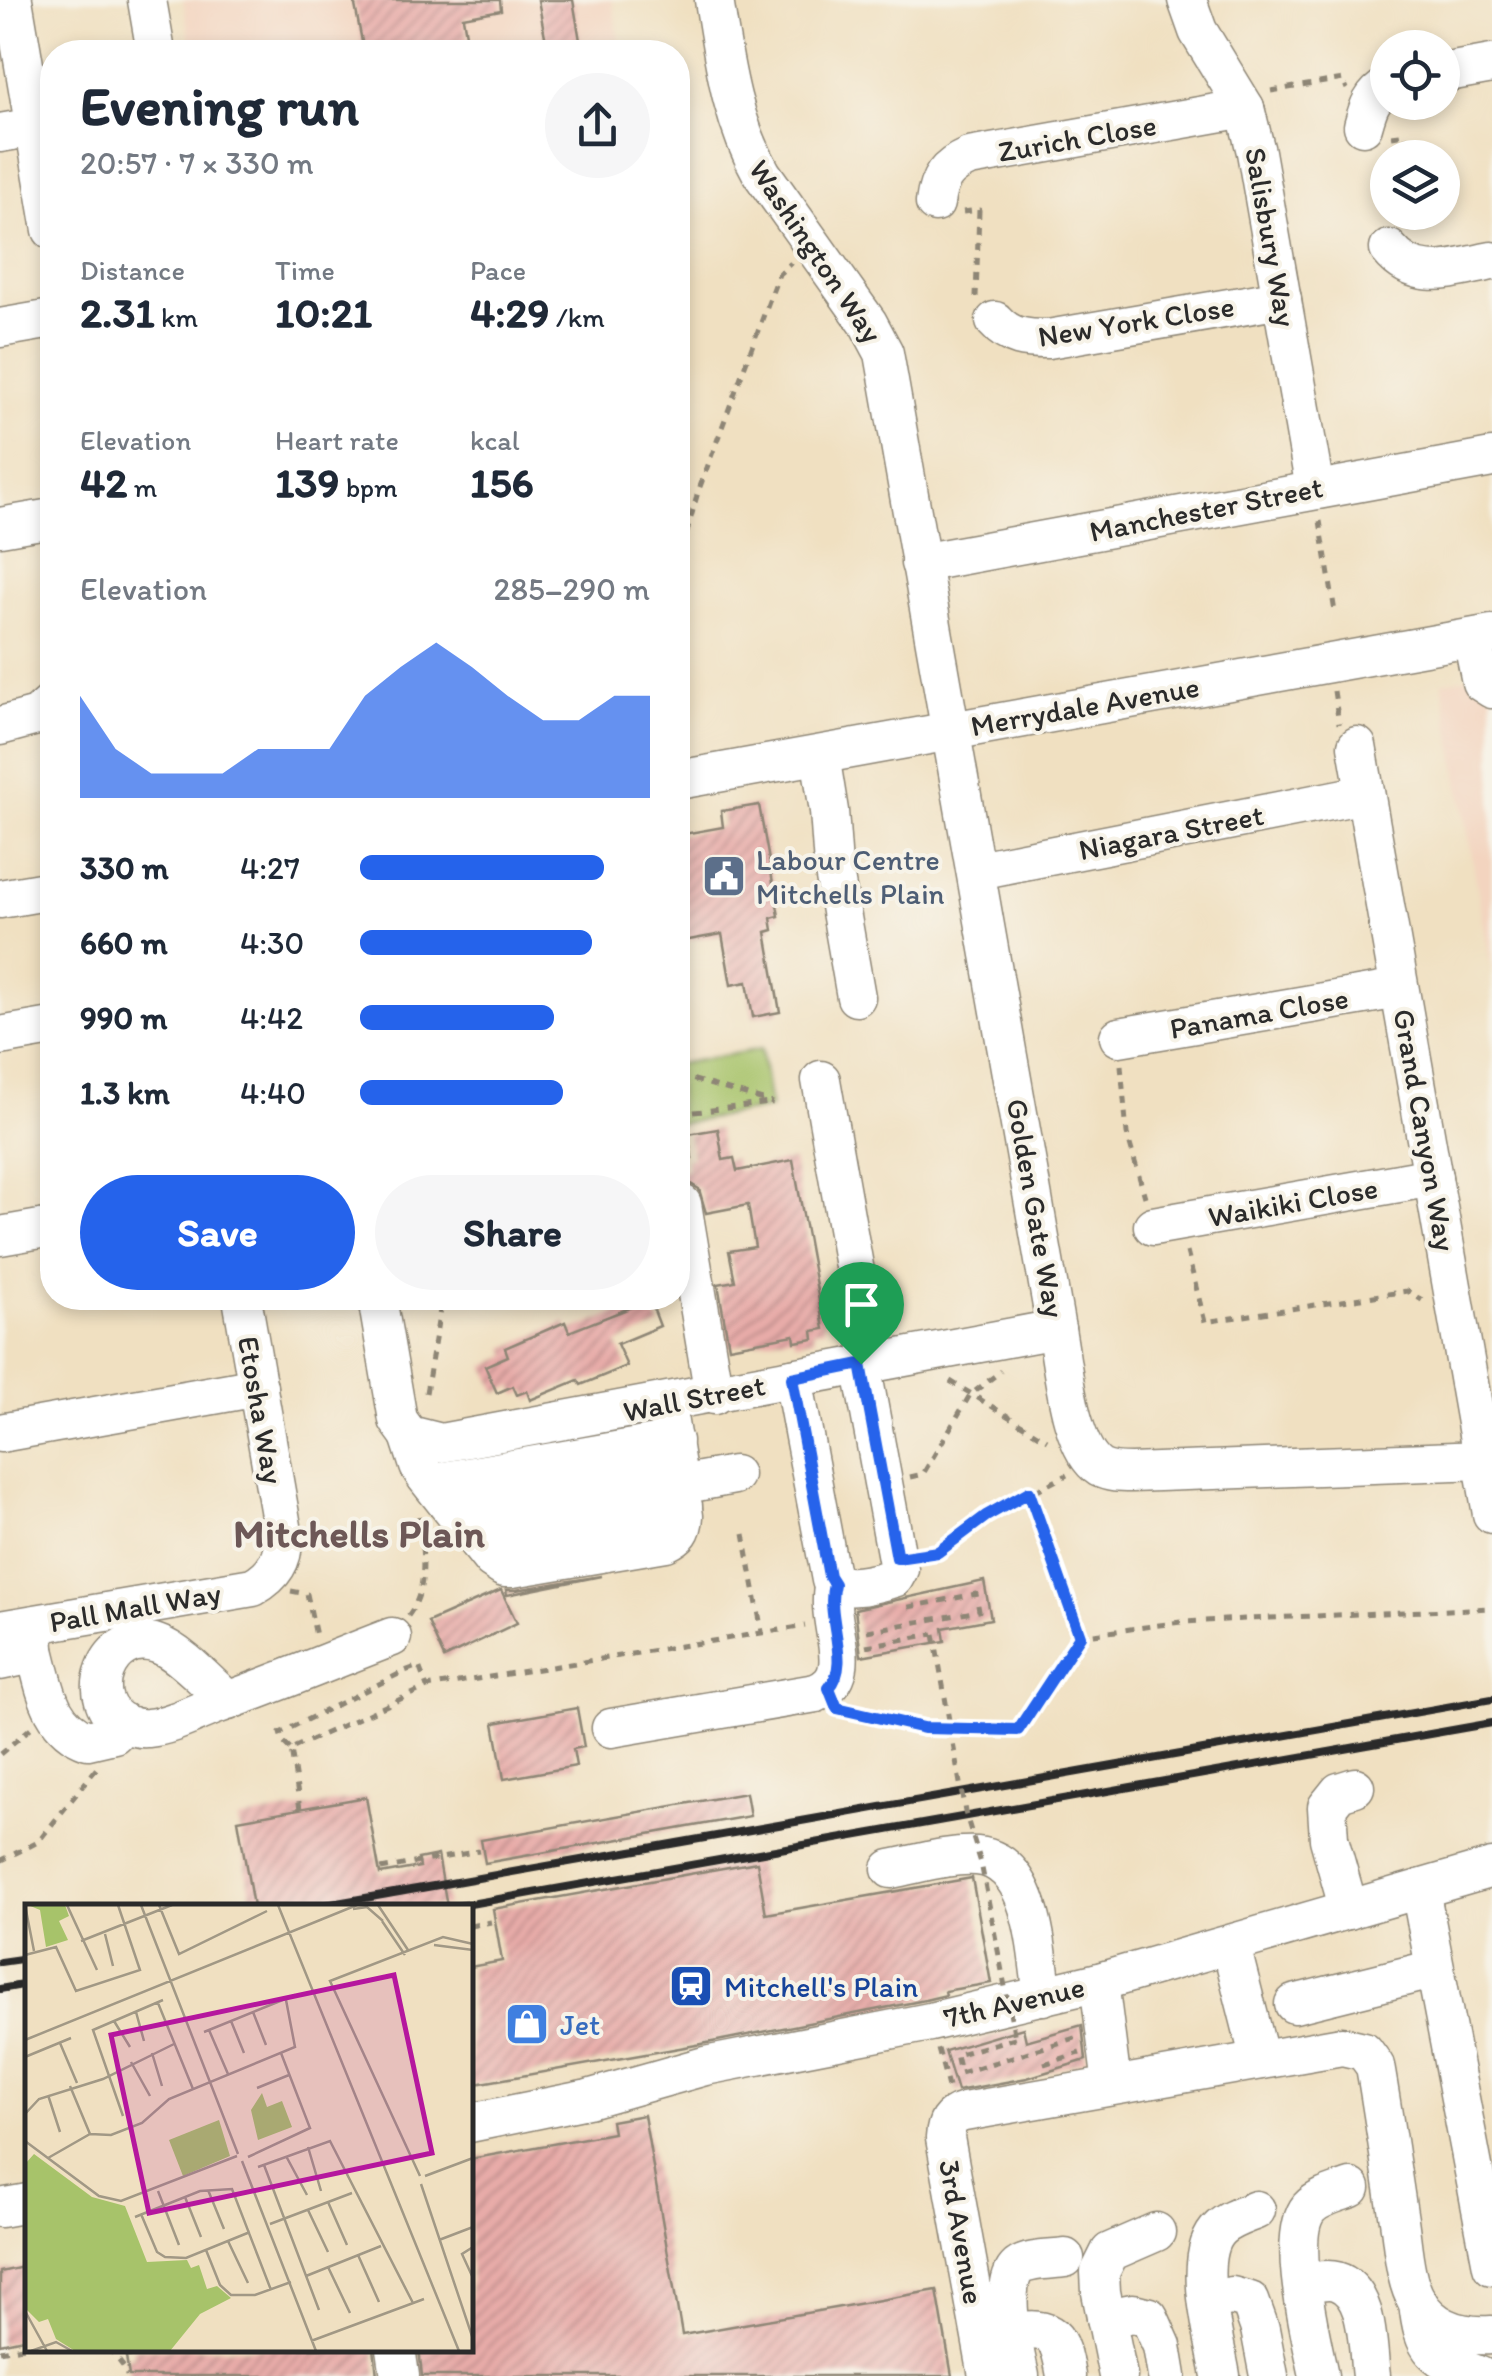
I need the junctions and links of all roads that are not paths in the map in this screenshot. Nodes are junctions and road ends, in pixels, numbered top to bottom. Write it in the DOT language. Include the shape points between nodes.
graph roads {
  1 [pos="13,0"];
  2 [pos="148,0"];
  3 [pos="714,0"];
  4 [pos="1187,0"];
  5 [pos="154,40"];
  6 [pos="1492,64"];
  7 [pos="1460,70"];
  8 [pos="1370,103"];
  9 [pos="1245,108"];
  10 [pos="1362,126"];
  11 [pos="29,128"];
  12 [pos="40,177"];
  13 [pos="935,203"];
  14 [pos="1389,249"];
  15 [pos="1492,261"];
  16 [pos="1282,299"];
  17 [pos="40,321"];
  18 [pos="995,321"];
  19 [pos="0,328"];
  20 [pos="1492,458"];
  21 [pos="1315,489"];
  22 [pos="40,520"];
  23 [pos="0,527"];
  24 [pos="920,563"];
  25 [pos="1482,636"];
  26 [pos="1492,690"];
  27 [pos="40,714"];
  28 [pos="0,726"];
  29 [pos="951,730"];
  30 [pos="1357,746"];
  31 [pos="820,755"];
  32 [pos="690,778"];
  33 [pos="1365,794"];
  34 [pos="978,870"];
  35 [pos="40,892"];
  36 [pos="0,899"];
  37 [pos="1399,989"];
  38 [pos="856,997"];
  39 [pos="40,1029"];
  40 [pos="0,1036"];
  41 [pos="1119,1038"];
  42 [pos="821,1080"];
  43 [pos="1434,1177"];
  44 [pos="1153,1226"];
  45 [pos="40,1229"];
  46 [pos="0,1236"];
  47 [pos="690,1252"];
  48 [pos="244,1310"];
  49 [pos="379,1310"];
  50 [pos="1056,1329"];
  51 [pos="866,1363"];
  52 [pos="792,1378"];
  53 [pos="258,1387"];
  54 [pos="714,1395"];
  55 [pos="666,1404"];
  56 [pos="410,1422"];
  57 [pos="0,1433"];
  58 [pos="1482,1460"];
  59 [pos="734,1475"];
  60 [pos="679,1481"];
  61 [pos="1492,1514"];
  62 [pos="454,1517"];
  63 [pos="273,1584"];
  64 [pos="834,1584"];
  65 [pos="392,1636"];
  66 [pos="17,1641"];
  67 [pos="228,1701"];
  68 [pos="124,1723"];
  69 [pos="611,1728"];
  70 [pos="1355,1787"];
  71 [pos="1492,1868"];
  72 [pos="891,1869"];
  73 [pos="1420,1889"];
  74 [pos="1349,1910"];
  75 [pos="1231,1946"];
  76 [pos="1435,1969"];
  77 [pos="1099,1982"];
  78 [pos="1043,1996"];
  79 [pos="1294,2004"];
  80 [pos="1260,2060"];
  81 [pos="1112,2086"];
  82 [pos="472,2123"];
  83 [pos="1351,2188"];
  84 [pos="25,2204"];
  85 [pos="0,2208"];
  86 [pos="1256,2210"];
  87 [pos="1156,2232"];
  88 [pos="1065,2258"];
  89 [pos="1492,2266"];
  90 [pos="1304,2284"];
  91 [pos="1208,2300"];
  92 [pos="1418,2302"];
  93 [pos="1106,2318"];
  94 [pos="1012,2332"];
  95 [pos="1492,2335"];
  96 [pos="396,2351"];
  97 [pos="1470,2368"];
  98 [pos="400,2376"];
  99 [pos="988,2376"];
  100 [pos="1020,2376"];
  101 [pos="1066,2376"];
  102 [pos="1118,2376"];
  103 [pos="1167,2376"];
  104 [pos="1221,2376"];
  105 [pos="1270,2376"];
  106 [pos="1319,2376"];
  107 [pos="1371,2376"];
  1 -- 11 [label="street"];
  2 -- 5 [label="street"];
  3 -- 24 [label="street, Washington Way" via="731,98 748,149 884,353"];
  4 -- 9 [label="street, Salisbury Way"];
  6 -- 7 [label="street"];
  8 -- 10 [label="street"];
  9 -- 13 [label="street, Zurich Close" via="969,157 944,173"];
  9 -- 16 [label="street, Salisbury Way"];
  11 -- 12 [label="street"];
  14 -- 15 [label="street" via="1409,268 1428,272"];
  16 -- 18 [label="street, New York Close" via="1048,339 1016,337"];
  16 -- 21 [label="street, Salisbury Way"];
  17 -- 19 [label="street"];
  20 -- 21 [label="street, Manchester Street"];
  21 -- 24 [label="street, Manchester Street"];
  22 -- 23 [label="street"];
  24 -- 29 [label="street, Golden Gate Way"];
  25 -- 26 [label="street" via="1481,682"];
  25 -- 29 [label="street, Merrydale Avenue"];
  27 -- 28 [label="street"];
  29 -- 31 [label="street, Merrydale Avenue"];
  29 -- 34 [label="street, Golden Gate Way"];
  30 -- 33 [label="street, Grand Canyon Way"];
  31 -- 32 [label="street, Merrydale Avenue"];
  31 -- 38 [label="street"];
  33 -- 34 [label="street, Niagara Street"];
  33 -- 37 [label="street, Grand Canyon Way"];
  34 -- 50 [label="street, Golden Gate Way"];
  35 -- 36 [label="street"];
  37 -- 41 [label="street, Panama Close"];
  37 -- 43 [label="street, Grand Canyon Way"];
  39 -- 40 [label="street"];
  42 -- 51 [label="street"];
  43 -- 44 [label="street, Waikiki Close"];
  43 -- 58 [label="street, Grand Canyon Way"];
  45 -- 46 [label="street"];
  47 -- 54 [label="street"];
  48 -- 53 [label="street, Etosha Way"];
  49 -- 56 [label="street"];
  50 -- 51 [label="street, Wall Street"];
  50 -- 58 [label="street, Golden Gate Way" via="1089,1456 1110,1472"];
  51 -- 52 [label="street, Wall Street"];
  51 -- 64 [label="street" via="899,1570 894,1578 845,1588"];
  52 -- 54 [label="street, Wall Street"];
  52 -- 64 [label="street"];
  53 -- 57 [label="street"];
  53 -- 63 [label="street, Etosha Way" via="284,1542"];
  54 -- 55 [label="street, Wall Street"];
  55 -- 56 [label="street, Wall Street" via="442,1444"];
  55 -- 60 [label="street"];
  56 -- 62 [label="street" via="419,1466"];
  58 -- 61 [label="street, Grand Canyon Way"];
  59 -- 60 [label="street"];
  60 -- 62 [label="street"];
  60 -- 62 [label="street"];
  63 -- 66 [label="street, Pall Mall Way"];
  64 -- 69 [label="street" via="829,1602 846,1635 829,1688"];
  65 -- 67 [label="street"];
  66 -- 68 [label="street" via="62,1726 88,1740 114,1734"];
  67 -- 68 [label="street" via="145,1729"];
  67 -- 68 [label="street" via="167,1648 140,1642 108,1660 101,1681 105,1705"];
  70 -- 74 [label="street" via="1339,1792 1327,1807"];
  71 -- 73 [label="street, 7th Avenue"];
  72 -- 78 [label="street" via="976,1856 1007,1868 1031,1916"];
  73 -- 74 [label="street, 7th Avenue"];
  73 -- 76 [label="street"];
  74 -- 75 [label="street, 7th Avenue"];
  75 -- 77 [label="street, 7th Avenue"];
  75 -- 80 [label="street"];
  76 -- 79 [label="street"];
  76 -- 89 [label="street"];
  77 -- 78 [label="street, 7th Avenue"];
  77 -- 81 [label="street"];
  78 -- 82 [label="street, 7th Avenue"];
  80 -- 81 [label="street"];
  80 -- 92 [label="street" via="1342,2046 1371,2057"];
  81 -- 99 [label="street, 3rd Avenue" via="956,2114 947,2123"];
  83 -- 90 [label="street" via="1321,2200 1304,2218"];
  84 -- 85 [label="street"];
  86 -- 91 [label="street" via="1219,2228 1209,2242"];
  87 -- 93 [label="street" via="1119,2246 1104,2260"];
  88 -- 94 [label="street" via="1024,2264 1012,2275"];
  90 -- 106 [label="street"];
  90 -- 107 [label="street" via="1340,2282 1358,2298"];
  91 -- 104 [label="street"];
  91 -- 105 [label="street" via="1250,2301"];
  92 -- 95 [label="street" via="1451,2331"];
  92 -- 97 [label="street" via="1421,2332 1438,2359"];
  93 -- 102 [label="street"];
  93 -- 103 [label="street" via="1133,2312 1149,2317"];
  94 -- 100 [label="street"];
  94 -- 101 [label="street" via="1040,2328 1053,2336"];
  96 -- 98 [label="street"];
}
